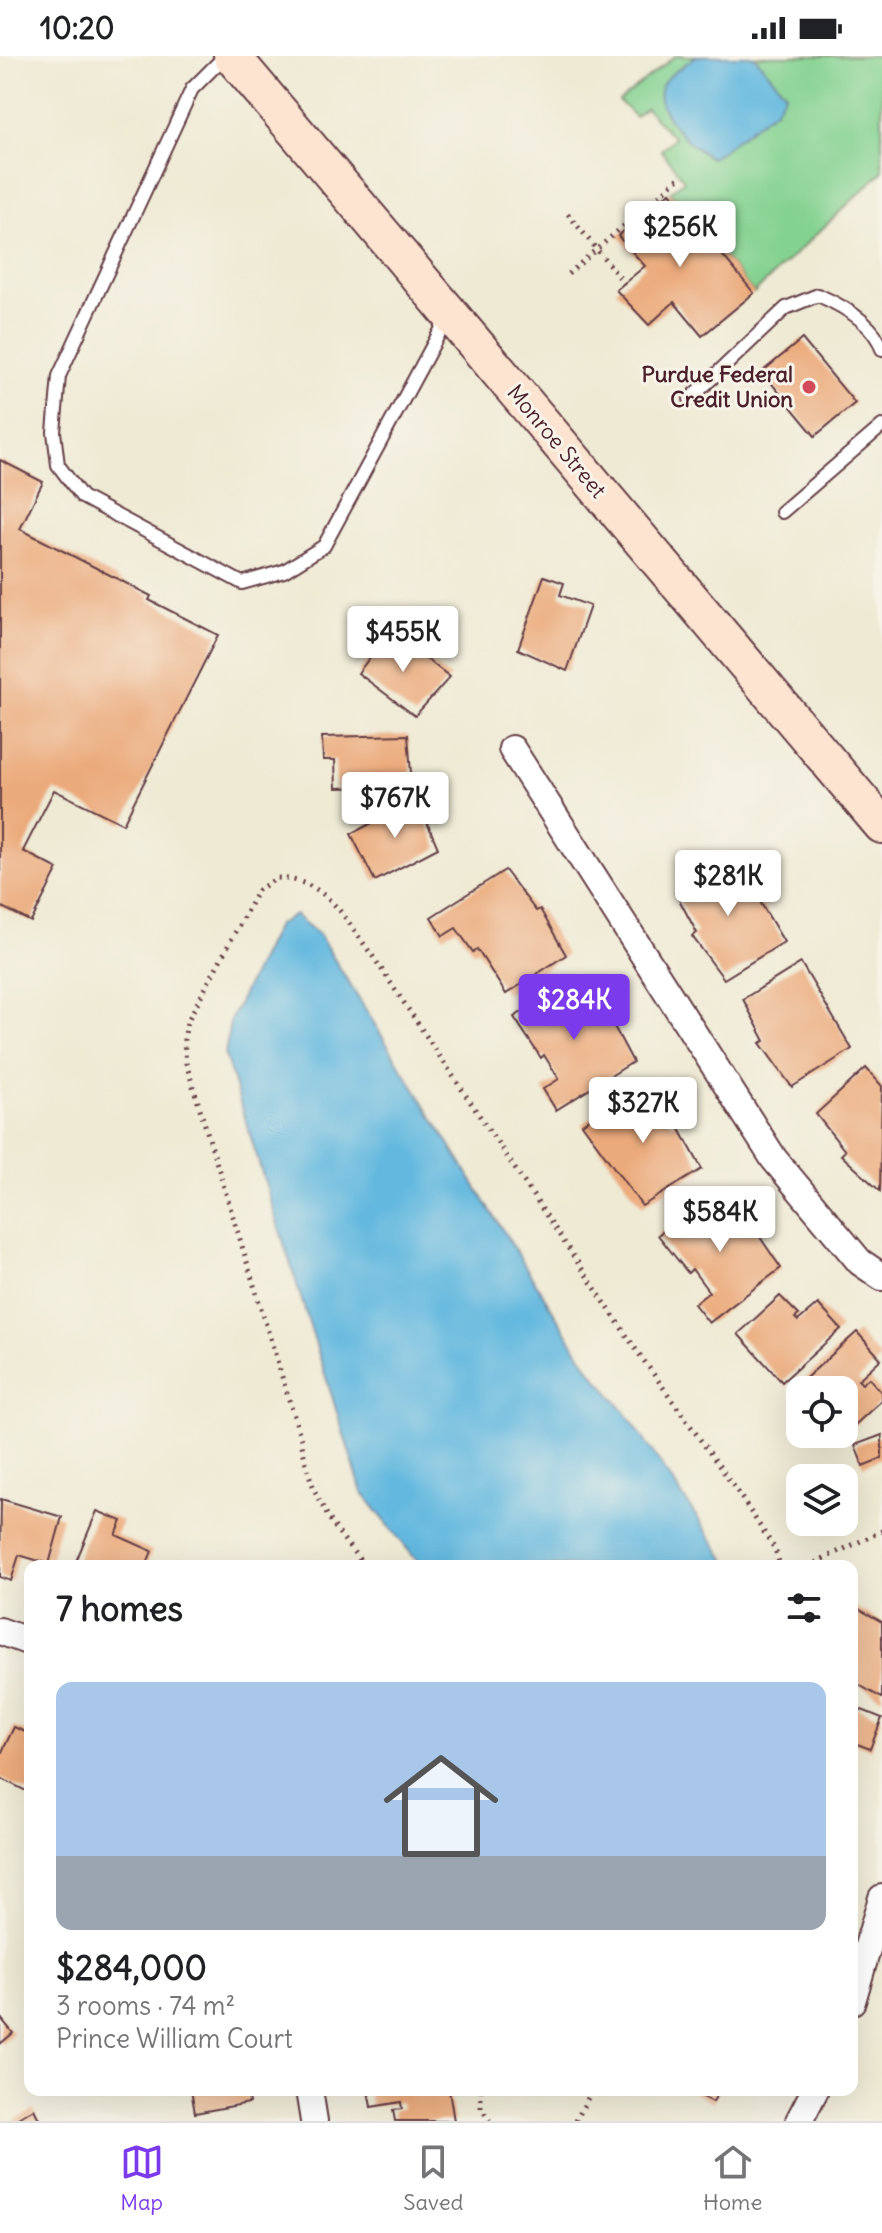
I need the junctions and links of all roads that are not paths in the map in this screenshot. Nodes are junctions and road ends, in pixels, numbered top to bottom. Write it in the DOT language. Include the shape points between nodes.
graph roads {
  1 [pos="225,56"];
  2 [pos="232,56"];
  3 [pos="450,314"];
  4 [pos="882,349"];
  5 [pos="690,399"];
  6 [pos="882,426"];
  7 [pos="782,512"];
  8 [pos="512,749"];
  9 [pos="882,825"];
  10 [pos="882,1277"];
  11 [pos="0,1631"];
  12 [pos="24,1640"];
  13 [pos="882,1898"];
  14 [pos="858,1980"];
  15 [pos="310,2096"];
  16 [pos="812,2096"];
  17 [pos="314,2121"];
  18 [pos="799,2121"];
  1 -- 3 [label="lane" via="192,89 59,376 54,432 58,465 82,497 242,583 284,571 324,546"];
  2 -- 3 [label="main road, Monroe Street"];
  3 -- 9 [label="main road, Monroe Street"];
  4 -- 5 [label="lane" via="879,338 842,305 818,295 786,308"];
  6 -- 7 [label="lane"];
  8 -- 10 [label="street" via="774,1159 860,1262"];
  11 -- 12 [label="street"];
  13 -- 14 [label="street"];
  15 -- 17 [label="street"];
  16 -- 18 [label="street"];
}
